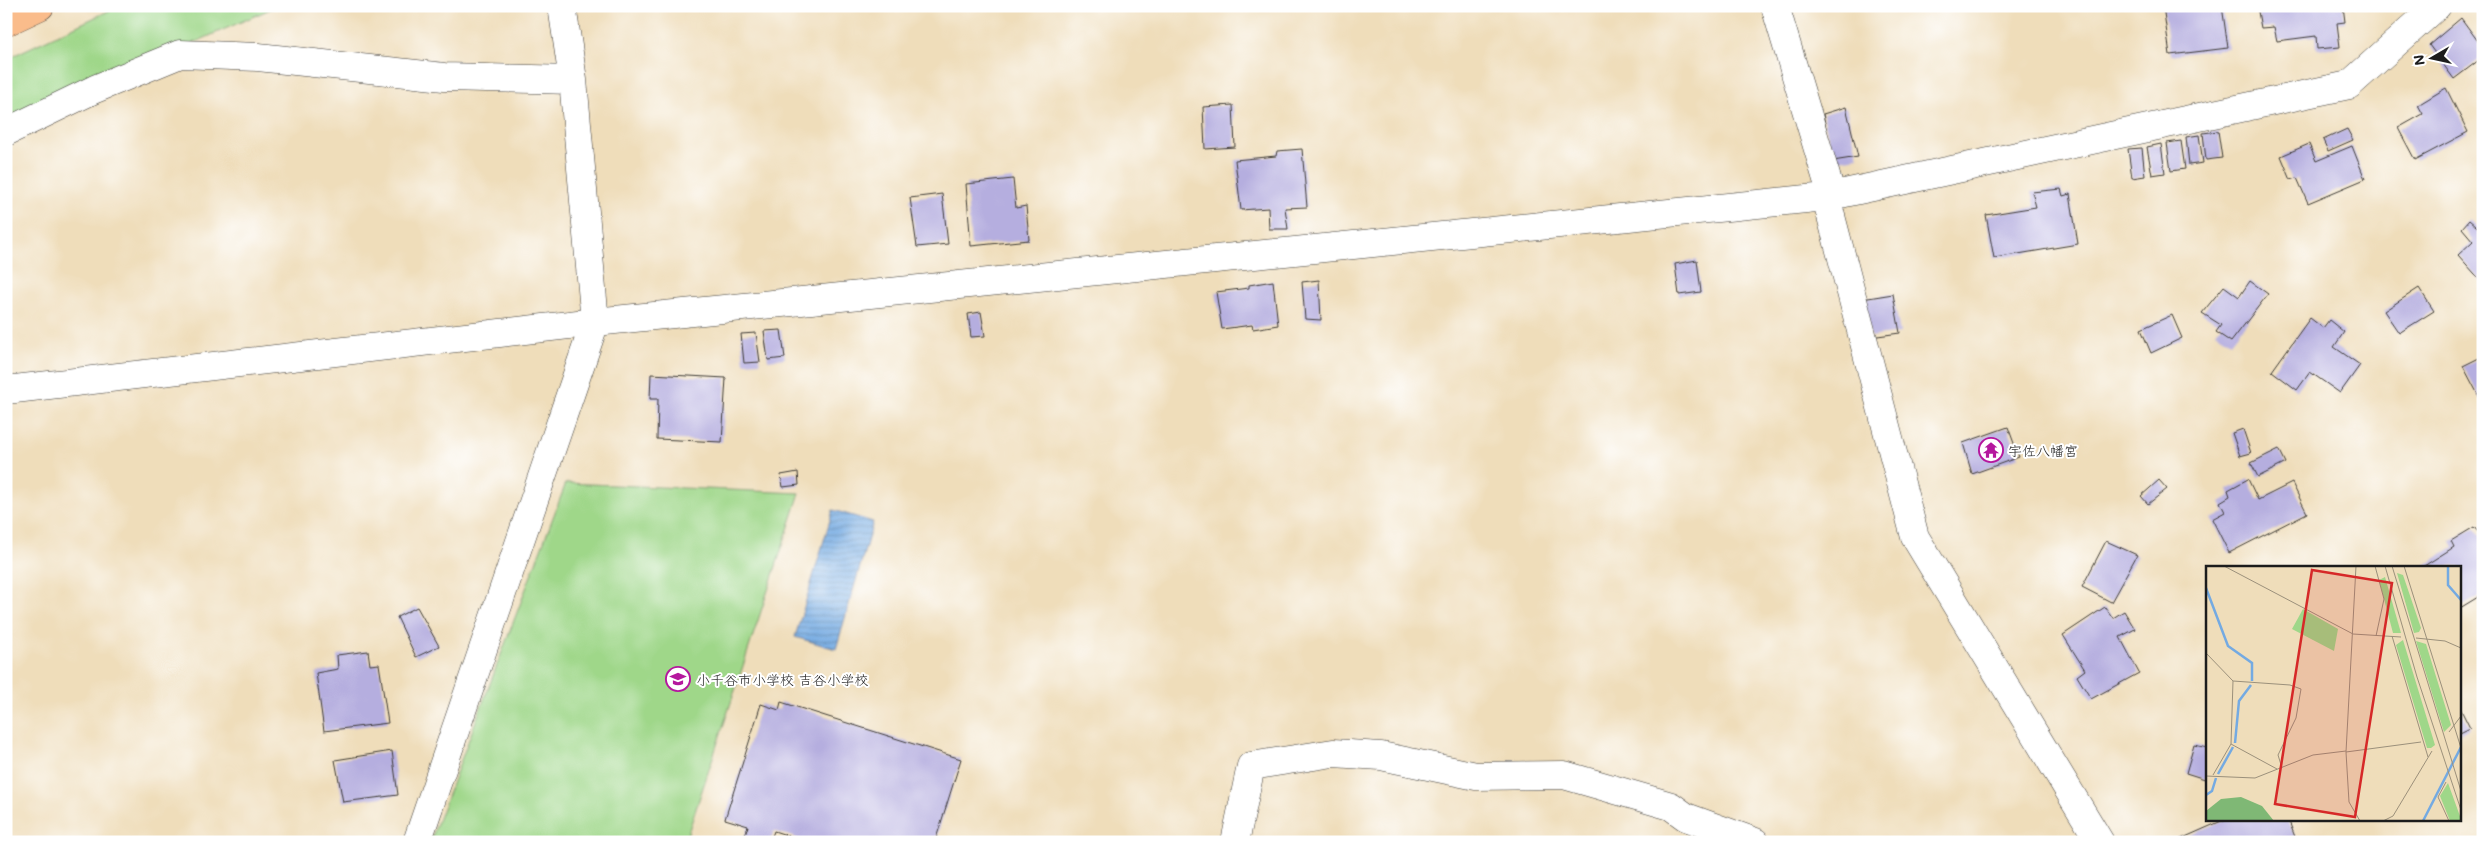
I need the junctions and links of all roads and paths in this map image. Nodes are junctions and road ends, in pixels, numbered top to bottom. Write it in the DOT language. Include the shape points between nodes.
graph roads {
  1 [pos="40,6"];
  2 [pos="562,6"];
  3 [pos="1774,6"];
  4 [pos="2437,6"];
  5 [pos="6,22"];
  6 [pos="573,80"];
  7 [pos="6,132"];
  8 [pos="1829,197"];
  9 [pos="595,322"];
  10 [pos="6,390"];
  11 [pos="417,842"];
  12 [pos="1235,842"];
  13 [pos="1755,842"];
  14 [pos="2100,842"];
  1 -- 5 [label="highway"];
  2 -- 6 [label="street"];
  3 -- 8 [label="street"];
  4 -- 8 [label="street" via="2349,85"];
  6 -- 7 [label="street" via="444,77 258,57 180,54 95,89"];
  6 -- 9 [label="street"];
  8 -- 9 [label="street"];
  8 -- 14 [label="street" via="1915,537"];
  9 -- 10 [label="street"];
  9 -- 11 [label="street"];
  12 -- 13 [label="street" via="1250,766 1333,753 1381,756 1476,776 1564,774 1671,806 1686,817"];
}
